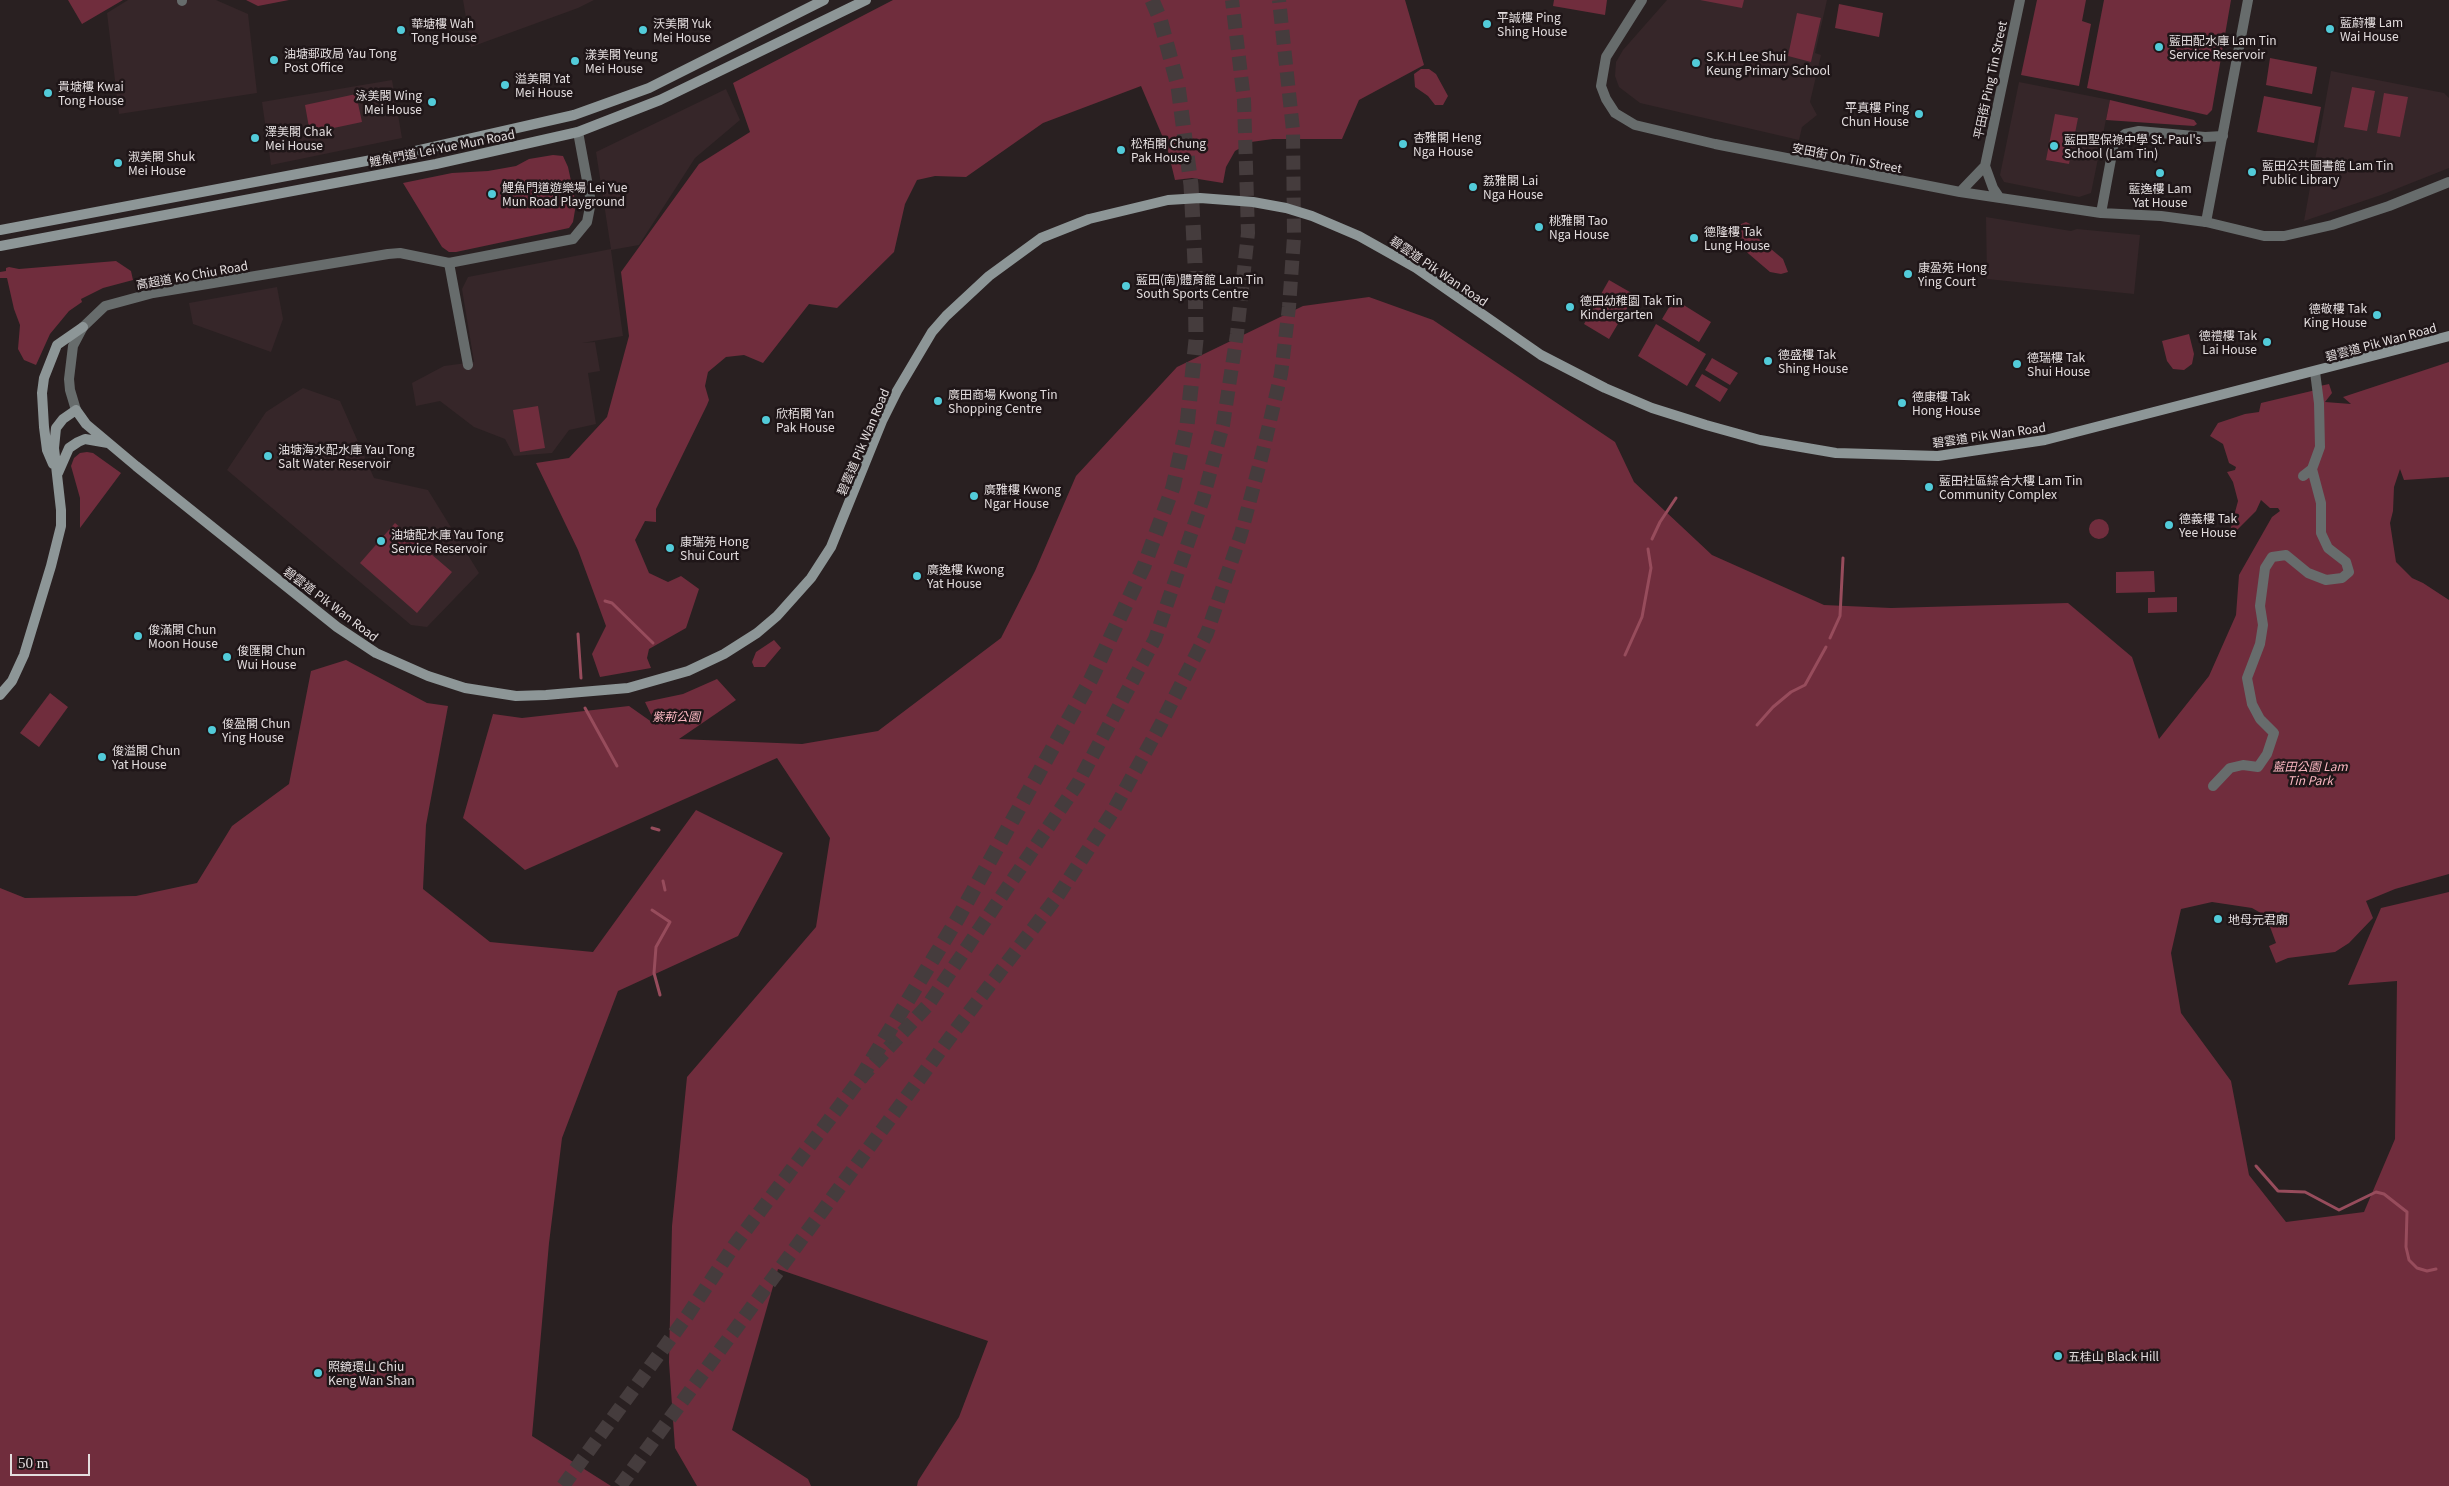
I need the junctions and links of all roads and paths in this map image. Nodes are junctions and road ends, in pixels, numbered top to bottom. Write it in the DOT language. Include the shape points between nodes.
graph roads {
  1 [pos="824,0"];
  2 [pos="866,0"];
  3 [pos="1642,0"];
  4 [pos="2020,0"];
  5 [pos="2248,0"];
  6 [pos="574,115"];
  7 [pos="578,132"];
  8 [pos="2223,136"];
  9 [pos="1985,166"];
  10 [pos="2449,182"];
  11 [pos="1960,192"];
  12 [pos="1999,197"];
  13 [pos="2100,212"];
  14 [pos="2206,222"];
  15 [pos="0,230"];
  16 [pos="0,246"];
  17 [pos="449,264"];
  18 [pos="82,326"];
  19 [pos="2449,336"];
  20 [pos="468,365"];
  21 [pos="2315,372"];
  22 [pos="76,410"];
  23 [pos="109,444"];
  24 [pos="2312,469"];
  25 [pos="58,474"];
  26 [pos="2303,476"];
  27 [pos="0,695"];
  28 [pos="2213,786"];
  1 -- 6 [label="main road, 鯉魚門道 Lei Yue Mun Road" via="649,88"];
  2 -- 7 [label="main road, 鯉魚門道 Lei Yue Mun Road" via="660,100"];
  3 -- 11 [label="street, 安田街 On Tin Street" via="1606,57 1601,86 1615,113 1635,125 1715,144"];
  4 -- 9 [label="street, 平田街 Ping Tin Street"];
  5 -- 8 [label="street"];
  6 -- 7 [label="main road, 高超道 Ko Chiu Road"];
  6 -- 15 [label="main road, 鯉魚門道 Lei Yue Mun Road" via="391,156"];
  7 -- 16 [label="main road, 鯉魚門道 Lei Yue Mun Road" via="436,164"];
  7 -- 17 [label="street, 高超道 Ko Chiu Road" via="591,202 587,222 577,235 566,242"];
  8 -- 13 [label="street" via="2139,131 2125,134 2114,142"];
  8 -- 14 [label="street"];
  9 -- 11 [label="street"];
  9 -- 12 [label="street"];
  10 -- 14 [label="street, 安田街 On Tin Street" via="2332,225 2284,236 2264,236"];
  11 -- 12 [label="street, 安田街 On Tin Street"];
  12 -- 13 [label="street, 安田街 On Tin Street"];
  13 -- 14 [label="street, 安田街 On Tin Street"];
  17 -- 18 [label="street, 高超道 Ko Chiu Road" via="388,254 228,280 116,303 97,312"];
  17 -- 20 [label="street"];
  18 -- 22 [label="street, 高超道 Ko Chiu Road" via="70,363 70,390"];
  18 -- 25 [label="main road" via="57,345 44,378 42,408 47,450"];
  19 -- 21 [label="main road, 碧雲道 Pik Wan Road"];
  21 -- 23 [label="main road, 碧雲道 Pik Wan Road" via="2045,440 1938,456 1823,452 1760,440 1652,408 1572,373 1502,329 1416,268 1331,223 1286,208 1253,202 1194,198 1159,202 1089,219 1052,232 1005,264 932,332 879,428 831,547 801,592 767,624 724,654 688,671 642,685 590,693 516,696 465,688 376,653 337,627"];
  21 -- 24 [label="street" via="2320,447"];
  22 -- 23 [label="main road, 碧雲道 Pik Wan Road" via="86,424"];
  22 -- 25 [label="main road" via="63,418 56,428 54,448"];
  23 -- 25 [label="main road" via="85,439 78,442 69,448"];
  24 -- 26 [label="street"];
  24 -- 28 [label="street" via="2321,503 2321,533 2328,548 2346,562 2349,572 2342,578 2326,580 2308,573 2286,555 2272,557 2265,568 2260,644 2247,678 2252,704 2260,719 2274,733 2267,754 2258,767 2243,765 2230,768"];
  25 -- 27 [label="main road" via="61,526 55,552 24,655 12,681"];
}
